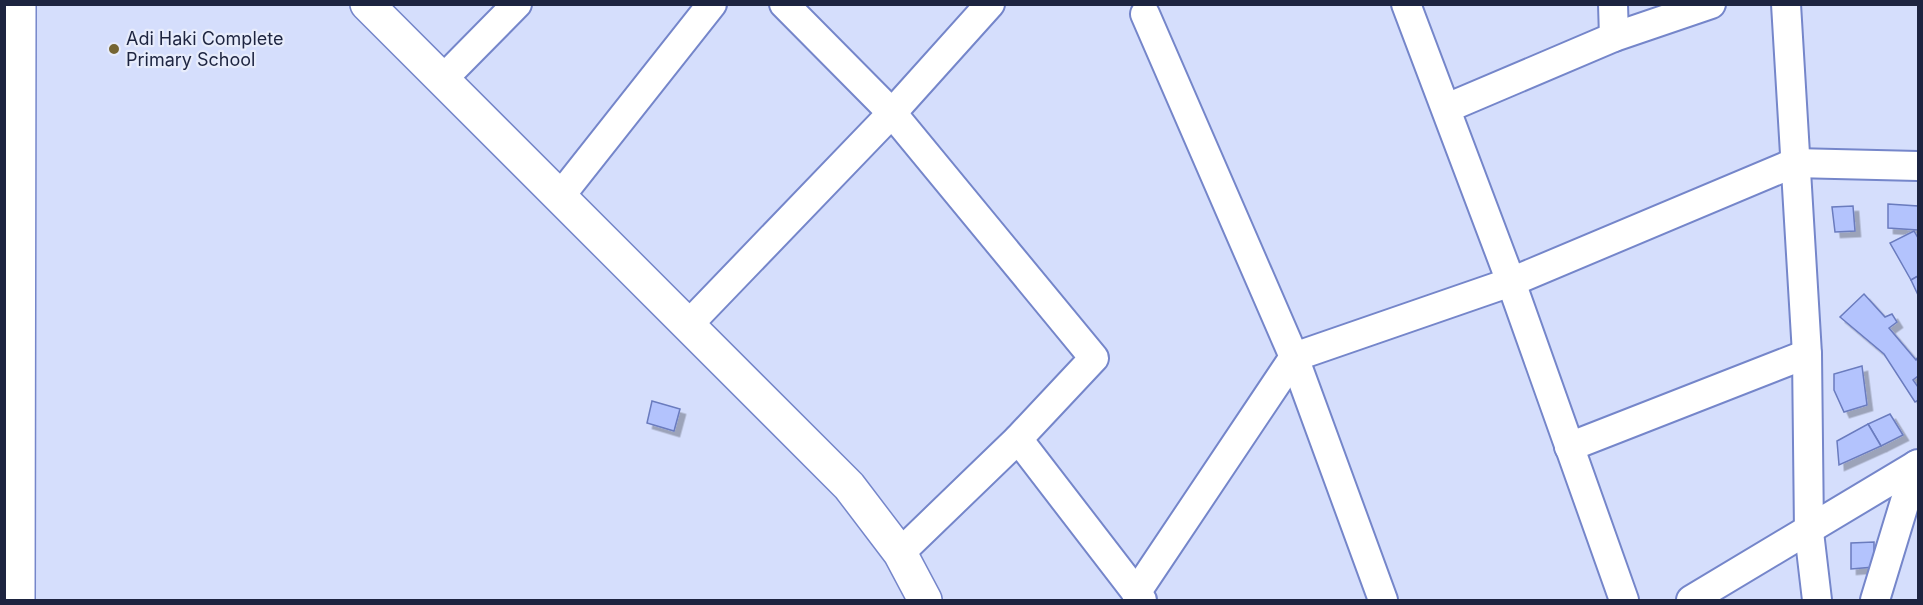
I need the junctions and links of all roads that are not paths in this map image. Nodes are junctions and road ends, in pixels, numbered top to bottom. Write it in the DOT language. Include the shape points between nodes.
graph roads {
  1 [pos="19,4"];
  2 [pos="367,4"];
  3 [pos="517,4"];
  4 [pos="712,4"];
  5 [pos="784,4"];
  6 [pos="990,4"];
  7 [pos="1406,4"];
  8 [pos="1613,4"];
  9 [pos="1711,4"];
  10 [pos="1786,4"];
  11 [pos="1143,8"];
  12 [pos="1614,37"];
  13 [pos="443,79"];
  14 [pos="1446,108"];
  15 [pos="891,112"];
  16 [pos="1794,163"];
  17 [pos="1918,166"];
  18 [pos="561,195"];
  19 [pos="1511,282"];
  20 [pos="689,324"];
  21 [pos="11,341"];
  22 [pos="1807,354"];
  23 [pos="1294,357"];
  24 [pos="1018,439"];
  25 [pos="1569,447"];
  26 [pos="1917,465"];
  27 [pos="1809,532"];
  28 [pos="900,553"];
  29 [pos="1139,597"];
  30 [pos="18,600"];
  31 [pos="925,600"];
  32 [pos="1383,600"];
  33 [pos="1624,600"];
  34 [pos="1691,600"];
  35 [pos="1817,600"];
  36 [pos="1875,600"];
  1 -- 21 [label="street"];
  2 -- 13 [label="street"];
  3 -- 13 [label="street"];
  4 -- 18 [label="street"];
  5 -- 15 [label="street"];
  6 -- 15 [label="street"];
  7 -- 14 [label="street"];
  8 -- 12 [label="street"];
  9 -- 12 [label="street"];
  10 -- 16 [label="street"];
  11 -- 23 [label="street"];
  12 -- 14 [label="street"];
  13 -- 18 [label="street"];
  14 -- 19 [label="street"];
  15 -- 20 [label="street"];
  15 -- 24 [label="street" via="1094,358"];
  16 -- 17 [label="street"];
  16 -- 19 [label="street"];
  16 -- 22 [label="street"];
  18 -- 20 [label="street"];
  19 -- 23 [label="street"];
  19 -- 25 [label="street"];
  20 -- 28 [label="street" via="849,486"];
  21 -- 30 [label="street"];
  22 -- 25 [label="street"];
  22 -- 27 [label="street"];
  23 -- 29 [label="street"];
  23 -- 32 [label="street"];
  24 -- 28 [label="street"];
  24 -- 29 [label="street"];
  25 -- 33 [label="street"];
  26 -- 27 [label="street"];
  26 -- 36 [label="street"];
  27 -- 34 [label="street"];
  27 -- 35 [label="street"];
  28 -- 31 [label="street"];
}
